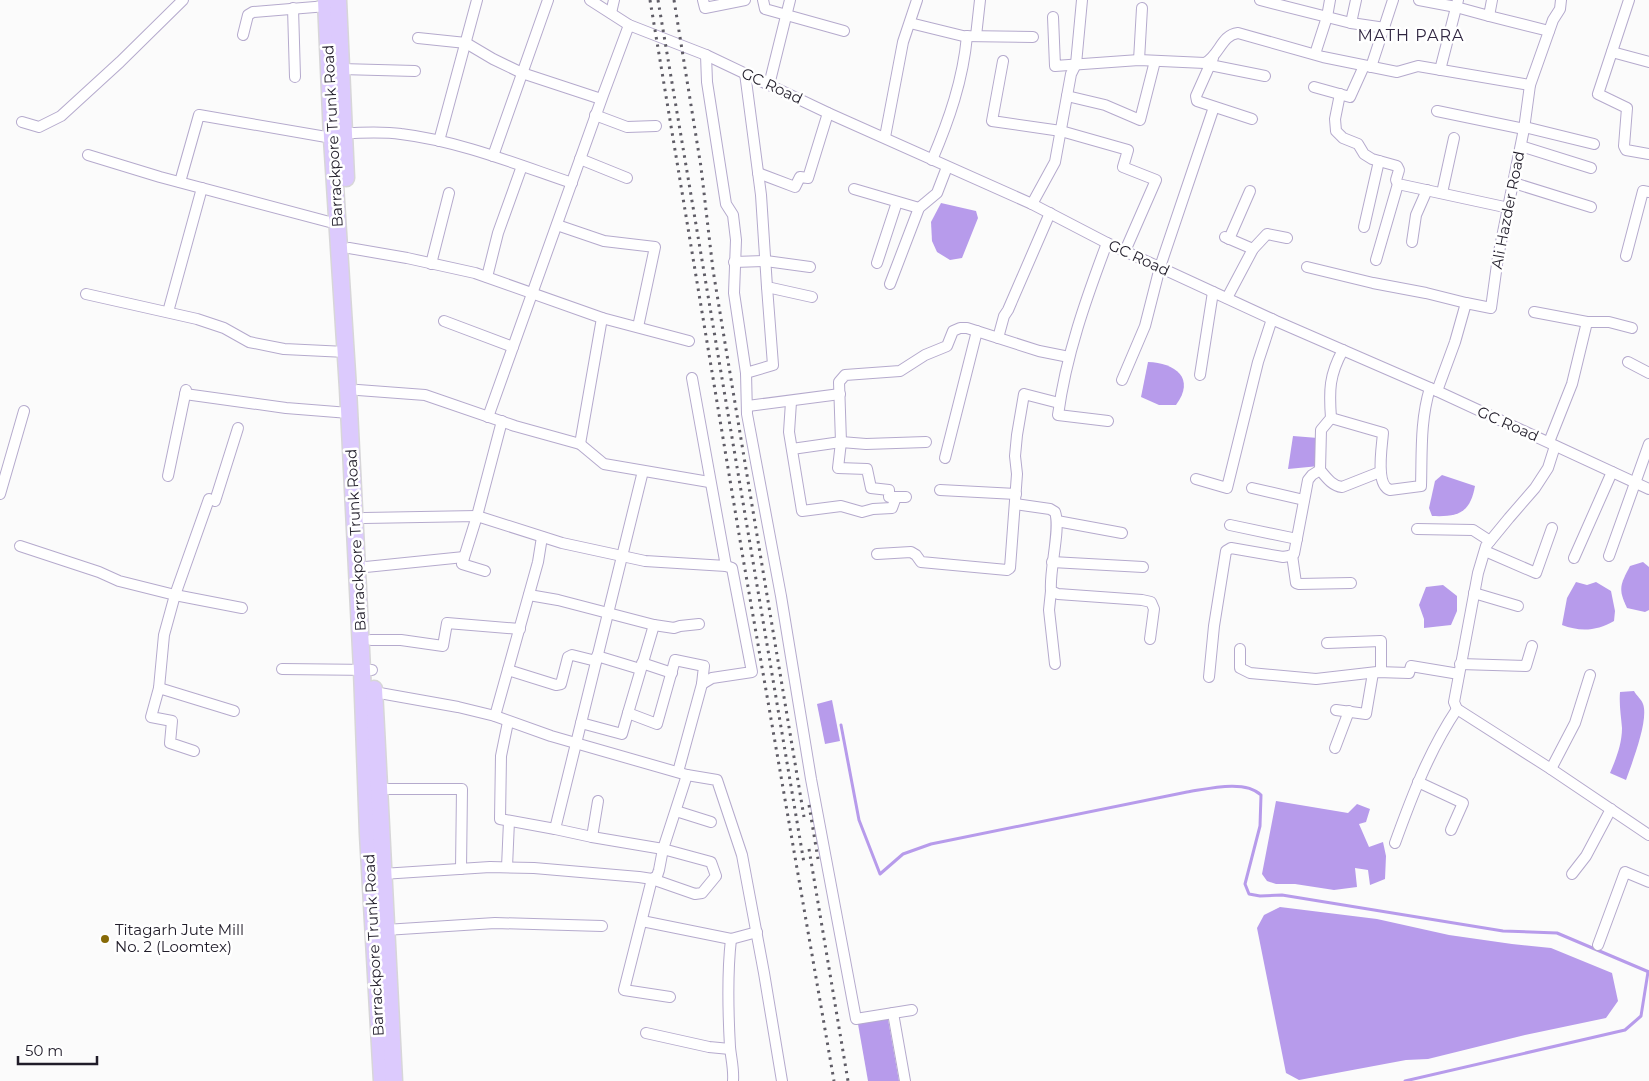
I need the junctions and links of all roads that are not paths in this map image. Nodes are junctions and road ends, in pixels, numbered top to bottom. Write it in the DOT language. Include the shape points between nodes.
graph roads {
  1 [pos="183,0"];
  2 [pos="477,0"];
  3 [pos="548,0"];
  4 [pos="590,0"];
  5 [pos="614,0"];
  6 [pos="703,0"];
  7 [pos="745,0"];
  8 [pos="762,0"];
  9 [pos="790,0"];
  10 [pos="917,0"];
  11 [pos="980,0"];
  12 [pos="1082,0"];
  13 [pos="1260,0"];
  14 [pos="1330,0"];
  15 [pos="1356,0"];
  16 [pos="1393,0"];
  17 [pos="1419,0"];
  18 [pos="1492,0"];
  19 [pos="1561,0"];
  20 [pos="1629,0"];
  21 [pos="330,2"];
  22 [pos="1457,3"];
  23 [pos="1296,4"];
  24 [pos="293,8"];
  25 [pos="1142,8"];
  26 [pos="611,13"];
  27 [pos="786,16"];
  28 [pos="1053,16"];
  29 [pos="1489,16"];
  30 [pos="1327,17"];
  31 [pos="910,23"];
  32 [pos="1352,23"];
  33 [pos="629,25"];
  34 [pos="1385,28"];
  35 [pos="844,31"];
  36 [pos="1549,31"];
  37 [pos="243,36"];
  38 [pos="971,36"];
  39 [pos="1033,37"];
  40 [pos="418,38"];
  41 [pos="466,43"];
  42 [pos="1612,52"];
  43 [pos="1315,54"];
  44 [pos="706,55"];
  45 [pos="1139,60"];
  46 [pos="1003,61"];
  47 [pos="1155,61"];
  48 [pos="1212,61"];
  49 [pos="1649,62"];
  50 [pos="1076,64"];
  51 [pos="1368,66"];
  52 [pos="341,69"];
  53 [pos="1440,70"];
  54 [pos="415,71"];
  55 [pos="522,73"];
  56 [pos="746,74"];
  57 [pos="1265,76"];
  58 [pos="295,77"];
  59 [pos="769,85"];
  60 [pos="1530,85"];
  61 [pos="1314,87"];
  62 [pos="1340,94"];
  63 [pos="1067,96"];
  64 [pos="601,99"];
  65 [pos="1214,107"];
  66 [pos="1437,111"];
  67 [pos="828,113"];
  68 [pos="595,116"];
  69 [pos="1252,119"];
  70 [pos="22,122"];
  71 [pos="656,126"];
  72 [pos="1524,128"];
  73 [pos="1061,131"];
  74 [pos="338,135"];
  75 [pos="885,137"];
  76 [pos="1454,138"];
  77 [pos="440,141"];
  78 [pos="1594,144"];
  79 [pos="1521,146"];
  80 [pos="1649,154"];
  81 [pos="88,155"];
  82 [pos="493,156"];
  83 [pos="580,159"];
  84 [pos="932,160"];
  85 [pos="1379,161"];
  86 [pos="522,166"];
  87 [pos="947,167"];
  88 [pos="1591,168"];
  89 [pos="758,174"];
  90 [pos="627,178"];
  91 [pos="180,182"];
  92 [pos="572,182"];
  93 [pos="1514,183"];
  94 [pos="1398,184"];
  95 [pos="202,188"];
  96 [pos="854,188"];
  97 [pos="1427,190"];
  98 [pos="1250,191"];
  99 [pos="449,192"];
  100 [pos="1649,192"];
  101 [pos="1442,193"];
  102 [pos="896,202"];
  103 [pos="1032,204"];
  104 [pos="1591,207"];
  105 [pos="919,208"];
  106 [pos="1509,208"];
  107 [pos="1050,213"];
  108 [pos="338,224"];
  109 [pos="557,225"];
  110 [pos="1364,227"];
  111 [pos="1287,238"];
  112 [pos="1412,242"];
  113 [pos="1106,243"];
  114 [pos="349,248"];
  115 [pos="1253,249"];
  116 [pos="1125,251"];
  117 [pos="1626,256"];
  118 [pos="1376,260"];
  119 [pos="766,261"];
  120 [pos="734,262"];
  121 [pos="877,263"];
  122 [pos="431,264"];
  123 [pos="810,267"];
  124 [pos="1160,267"];
  125 [pos="1307,267"];
  126 [pos="487,277"];
  127 [pos="890,284"];
  128 [pos="767,287"];
  129 [pos="531,292"];
  130 [pos="1213,292"];
  131 [pos="86,294"];
  132 [pos="812,297"];
  133 [pos="1227,298"];
  134 [pos="1466,303"];
  135 [pos="168,312"];
  136 [pos="1534,312"];
  137 [pos="602,318"];
  138 [pos="1272,320"];
  139 [pos="444,321"];
  140 [pos="1586,322"];
  141 [pos="638,327"];
  142 [pos="1632,328"];
  143 [pos="977,331"];
  144 [pos="998,338"];
  145 [pos="689,340"];
  146 [pos="513,347"];
  147 [pos="1343,350"];
  148 [pos="346,352"];
  149 [pos="1068,357"];
  150 [pos="1628,362"];
  151 [pos="746,373"];
  152 [pos="1649,373"];
  153 [pos="1200,375"];
  154 [pos="692,378"];
  155 [pos="1122,380"];
  156 [pos="358,390"];
  157 [pos="1434,390"];
  158 [pos="840,394"];
  159 [pos="791,402"];
  160 [pos="1060,403"];
  161 [pos="748,406"];
  162 [pos="24,411"];
  163 [pos="350,413"];
  164 [pos="488,416"];
  165 [pos="1331,418"];
  166 [pos="502,421"];
  167 [pos="1108,421"];
  168 [pos="238,428"];
  169 [pos="841,442"];
  170 [pos="926,442"];
  171 [pos="580,444"];
  172 [pos="1552,444"];
  173 [pos="1649,444"];
  174 [pos="792,449"];
  175 [pos="945,458"];
  176 [pos="1320,470"];
  177 [pos="644,471"];
  178 [pos="1380,472"];
  179 [pos="1612,472"];
  180 [pos="168,476"];
  181 [pos="1196,479"];
  182 [pos="709,482"];
  183 [pos="1636,483"];
  184 [pos="1252,488"];
  185 [pos="1649,489"];
  186 [pos="940,490"];
  187 [pos="0,494"];
  188 [pos="1016,499"];
  189 [pos="1304,500"];
  190 [pos="477,516"];
  191 [pos="364,518"];
  192 [pos="1056,521"];
  193 [pos="1230,525"];
  194 [pos="1552,528"];
  195 [pos="1417,529"];
  196 [pos="1122,533"];
  197 [pos="542,537"];
  198 [pos="1297,539"];
  199 [pos="1490,541"];
  200 [pos="20,546"];
  201 [pos="1484,551"];
  202 [pos="877,554"];
  203 [pos="1292,555"];
  204 [pos="622,556"];
  205 [pos="1609,556"];
  206 [pos="464,558"];
  207 [pos="1574,558"];
  208 [pos="1052,562"];
  209 [pos="726,566"];
  210 [pos="362,568"];
  211 [pos="1143,568"];
  212 [pos="485,571"];
  213 [pos="1351,583"];
  214 [pos="1051,591"];
  215 [pos="1474,593"];
  216 [pos="175,595"];
  217 [pos="529,595"];
  218 [pos="1518,606"];
  219 [pos="242,608"];
  220 [pos="608,613"];
  221 [pos="699,624"];
  222 [pos="654,625"];
  223 [pos="520,629"];
  224 [pos="1150,639"];
  225 [pos="371,640"];
  226 [pos="1327,643"];
  227 [pos="1532,646"];
  228 [pos="1240,649"];
  229 [pos="596,659"];
  230 [pos="1055,664"];
  231 [pos="641,666"];
  232 [pos="282,669"];
  233 [pos="1459,669"];
  234 [pos="367,670"];
  235 [pos="508,670"];
  236 [pos="1377,672"];
  237 [pos="672,673"];
  238 [pos="1590,675"];
  239 [pos="1209,677"];
  240 [pos="702,684"];
  241 [pos="159,688"];
  242 [pos="374,692"];
  243 [pos="1336,710"];
  244 [pos="1457,710"];
  245 [pos="234,711"];
  246 [pos="1348,711"];
  247 [pos="628,713"];
  248 [pos="495,716"];
  249 [pos="508,722"];
  250 [pos="581,723"];
  251 [pos="576,742"];
  252 [pos="1335,748"];
  253 [pos="194,751"];
  254 [pos="1551,769"];
  255 [pos="682,774"];
  256 [pos="1418,782"];
  257 [pos="379,789"];
  258 [pos="598,801"];
  259 [pos="1611,809"];
  260 [pos="676,811"];
  261 [pos="510,821"];
  262 [pos="711,822"];
  263 [pos="555,829"];
  264 [pos="1450,830"];
  265 [pos="1649,835"];
  266 [pos="592,838"];
  267 [pos="1394,843"];
  268 [pos="663,849"];
  269 [pos="507,867"];
  270 [pos="461,869"];
  271 [pos="382,874"];
  272 [pos="1572,874"];
  273 [pos="652,879"];
  274 [pos="1649,882"];
  275 [pos="642,921"];
  276 [pos="602,926"];
  277 [pos="385,930"];
  278 [pos="757,932"];
  279 [pos="730,938"];
  280 [pos="1598,945"];
  281 [pos="670,997"];
  282 [pos="912,1010"];
  283 [pos="893,1013"];
  284 [pos="646,1033"];
  285 [pos="730,1049"];
  286 [pos="382,1081"];
  287 [pos="394,1081"];
  288 [pos="733,1081"];
  289 [pos="782,1081"];
  290 [pos="905,1081"];
  1 -- 70 [label="street" via="60,116 39,127"];
  2 -- 41 [label="street"];
  3 -- 55 [label="street"];
  4 -- 26 [label="street, GC Road"];
  5 -- 26 [label="street"];
  6 -- 7 [label="street" via="704,8"];
  8 -- 27 [label="street" via="765,9"];
  9 -- 27 [label="street"];
  10 -- 31 [label="street"];
  11 -- 38 [label="street"];
  12 -- 50 [label="street"];
  13 -- 23 [label="street"];
  14 -- 30 [label="street"];
  15 -- 32 [label="street"];
  16 -- 34 [label="street"];
  17 -- 22 [label="street"];
  18 -- 29 [label="street"];
  19 -- 36 [label="street, Ali Hazder Road"];
  20 -- 42 [label="street"];
  21 -- 24 [label="street"];
  21 -- 52 [label="main road, Barrackpore Trunk Road"];
  21 -- 74 [label="main road, Barrackpore Trunk Road"];
  22 -- 29 [label="street"];
  22 -- 53 [label="street"];
  23 -- 30 [label="street"];
  24 -- 37 [label="street" via="250,13"];
  24 -- 58 [label="street"];
  25 -- 45 [label="street"];
  26 -- 33 [label="street, GC Road"];
  27 -- 35 [label="street"];
  27 -- 59 [label="street"];
  28 -- 50 [label="street" via="1055,66"];
  29 -- 36 [label="street"];
  30 -- 32 [label="street"];
  30 -- 43 [label="street"];
  31 -- 38 [label="street"];
  31 -- 75 [label="street" via="903,42"];
  32 -- 34 [label="street"];
  33 -- 44 [label="street, GC Road"];
  33 -- 64 [label="street"];
  34 -- 51 [label="street"];
  36 -- 60 [label="street, Ali Hazder Road"];
  38 -- 39 [label="street"];
  38 -- 84 [label="street" via="946,127"];
  40 -- 41 [label="street"];
  41 -- 55 [label="street"];
  41 -- 77 [label="street"];
  42 -- 49 [label="street"];
  42 -- 80 [label="street" via="1598,94 1627,108 1626,150"];
  43 -- 48 [label="street" via="1232,33"];
  43 -- 51 [label="street"];
  44 -- 56 [label="street, GC Road"];
  44 -- 120 [label="street" via="707,82 726,204 734,216"];
  45 -- 47 [label="street"];
  45 -- 50 [label="street"];
  46 -- 73 [label="street" via="992,121"];
  47 -- 48 [label="street" via="1199,64"];
  47 -- 63 [label="street" via="1140,120 1105,105"];
  48 -- 57 [label="street"];
  48 -- 65 [label="street" via="1196,99"];
  50 -- 63 [label="street"];
  51 -- 53 [label="street" via="1397,72 1418,66"];
  51 -- 62 [label="street" via="1350,97"];
  52 -- 54 [label="street"];
  52 -- 74 [label="main road, Barrackpore Trunk Road"];
  53 -- 60 [label="street"];
  55 -- 64 [label="street"];
  55 -- 82 [label="street"];
  56 -- 59 [label="street, GC Road"];
  56 -- 89 [label="street"];
  59 -- 67 [label="street, GC Road"];
  60 -- 72 [label="street, Ali Hazder Road"];
  61 -- 62 [label="street"];
  62 -- 85 [label="street" via="1336,131 1358,144 1364,154"];
  63 -- 73 [label="street"];
  64 -- 68 [label="street"];
  65 -- 69 [label="street"];
  65 -- 124 [label="street"];
  66 -- 72 [label="street"];
  67 -- 75 [label="street, GC Road"];
  67 -- 89 [label="street" via="808,178 800,177 796,187"];
  68 -- 71 [label="street" via="627,127"];
  68 -- 83 [label="street"];
  72 -- 78 [label="street"];
  72 -- 79 [label="street, Ali Hazder Road"];
  73 -- 103 [label="street" via="1055,162"];
  73 -- 116 [label="street" via="1128,150 1123,167 1156,180"];
  74 -- 77 [label="street" via="400,134"];
  74 -- 91 [label="street" via="199,115"];
  74 -- 108 [label="main road, Barrackpore Trunk Road"];
  74 -- 114 [label="main road, Barrackpore Trunk Road"];
  75 -- 84 [label="street, GC Road"];
  76 -- 101 [label="street"];
  77 -- 82 [label="street"];
  79 -- 88 [label="street"];
  79 -- 93 [label="street, Ali Hazder Road"];
  81 -- 91 [label="street"];
  82 -- 86 [label="street"];
  83 -- 90 [label="street"];
  83 -- 92 [label="street"];
  84 -- 87 [label="street, GC Road"];
  85 -- 94 [label="street" via="1398,166"];
  85 -- 110 [label="street"];
  86 -- 92 [label="street"];
  86 -- 126 [label="street" via="498,233"];
  87 -- 103 [label="street, GC Road"];
  87 -- 105 [label="street" via="938,192"];
  89 -- 119 [label="street"];
  91 -- 95 [label="street"];
  92 -- 109 [label="street"];
  93 -- 104 [label="street"];
  93 -- 106 [label="street, Ali Hazder Road"];
  94 -- 97 [label="street"];
  94 -- 118 [label="street"];
  95 -- 108 [label="street"];
  95 -- 135 [label="street"];
  96 -- 102 [label="street"];
  97 -- 101 [label="street"];
  97 -- 112 [label="street" via="1416,215"];
  98 -- 115 [label="street" via="1227,238"];
  99 -- 122 [label="street"];
  100 -- 117 [label="street" via="1643,191"];
  101 -- 106 [label="street"];
  102 -- 105 [label="street"];
  102 -- 121 [label="street"];
  103 -- 107 [label="street, GC Road"];
  105 -- 127 [label="street"];
  106 -- 134 [label="street, Ali Hazder Road" via="1491,308"];
  107 -- 113 [label="street, GC Road"];
  107 -- 144 [label="street" via="1004,316"];
  108 -- 148 [label="main road, Barrackpore Trunk Road"];
  109 -- 129 [label="street"];
  109 -- 141 [label="street" via="604,241 654,247"];
  111 -- 115 [label="street" via="1267,234"];
  113 -- 116 [label="street, GC Road"];
  113 -- 149 [label="street"];
  114 -- 122 [label="street"];
  114 -- 156 [label="main road, Barrackpore Trunk Road"];
  115 -- 133 [label="street"];
  116 -- 124 [label="street, GC Road"];
  119 -- 120 [label="street"];
  119 -- 123 [label="street"];
  119 -- 128 [label="street"];
  120 -- 151 [label="street" via="734,292"];
  122 -- 126 [label="street"];
  124 -- 130 [label="street, GC Road"];
  124 -- 155 [label="street" via="1145,326"];
  125 -- 134 [label="street"];
  126 -- 129 [label="street"];
  128 -- 132 [label="street"];
  128 -- 151 [label="street" via="773,365"];
  129 -- 137 [label="street"];
  129 -- 146 [label="street"];
  130 -- 133 [label="street, GC Road"];
  130 -- 153 [label="street"];
  131 -- 135 [label="street"];
  133 -- 138 [label="street, GC Road"];
  134 -- 157 [label="street" via="1455,342"];
  135 -- 148 [label="street" via="224,328 249,342 284,349"];
  136 -- 140 [label="street"];
  137 -- 141 [label="street"];
  137 -- 171 [label="street"];
  138 -- 147 [label="street, GC Road"];
  138 -- 181 [label="street" via="1258,362 1227,488"];
  139 -- 146 [label="street"];
  140 -- 142 [label="street" via="1609,322"];
  140 -- 172 [label="street" via="1572,384"];
  141 -- 145 [label="street"];
  143 -- 144 [label="street"];
  143 -- 158 [label="street" via="960,328 952,331 947,346 925,354 900,371 845,375 839,382"];
  143 -- 175 [label="street"];
  144 -- 149 [label="street"];
  146 -- 164 [label="street"];
  147 -- 157 [label="street, GC Road"];
  147 -- 165 [label="street" via="1336,362 1329,390"];
  148 -- 163 [label="main road, Barrackpore Trunk Road"];
  149 -- 160 [label="street"];
  150 -- 152 [label="street"];
  151 -- 161 [label="street"];
  154 -- 182 [label="street"];
  156 -- 164 [label="street" via="425,395"];
  156 -- 191 [label="main road, Barrackpore Trunk Road"];
  157 -- 172 [label="street, GC Road"];
  157 -- 178 [label="street" via="1426,401 1420,440 1420,486 1386,489"];
  158 -- 159 [label="street"];
  158 -- 169 [label="street"];
  159 -- 161 [label="street"];
  159 -- 174 [label="street" via="789,432"];
  160 -- 167 [label="street" via="1058,415"];
  160 -- 188 [label="street" via="1024,394 1016,434"];
  161 -- 283 [label="street" via="811,779 856,1019"];
  162 -- 187 [label="street"];
  163 -- 180 [label="street" via="286,408 185,392"];
  163 -- 210 [label="main road, Barrackpore Trunk Road"];
  164 -- 166 [label="street"];
  165 -- 176 [label="street" via="1321,430"];
  165 -- 178 [label="street" via="1383,433"];
  166 -- 171 [label="street"];
  166 -- 190 [label="street"];
  168 -- 216 [label="street"];
  169 -- 170 [label="street"];
  169 -- 174 [label="street"];
  169 -- 174 [label="street" via="838,468 867,469 871,488 889,490 889,497 901,497 892,508 862,512 842,506 802,510"];
  171 -- 177 [label="street" via="604,464"];
  172 -- 179 [label="street, GC Road"];
  172 -- 199 [label="street" via="1548,468"];
  173 -- 183 [label="street"];
  176 -- 178 [label="street" via="1336,486"];
  176 -- 189 [label="street" via="1308,480"];
  177 -- 182 [label="street"];
  177 -- 204 [label="street"];
  179 -- 183 [label="street, GC Road"];
  179 -- 207 [label="street"];
  182 -- 209 [label="street"];
  183 -- 185 [label="street, GC Road"];
  183 -- 205 [label="street"];
  184 -- 189 [label="street"];
  186 -- 188 [label="street"];
  188 -- 192 [label="street" via="1050,509 1055,512"];
  188 -- 202 [label="street" via="1011,564 1007,570 921,562 911,552"];
  189 -- 198 [label="street"];
  190 -- 191 [label="street"];
  190 -- 197 [label="street"];
  190 -- 206 [label="street"];
  191 -- 210 [label="main road, Barrackpore Trunk Road"];
  192 -- 196 [label="street"];
  192 -- 208 [label="street"];
  193 -- 198 [label="street"];
  194 -- 201 [label="street" via="1536,573"];
  195 -- 199 [label="street" via="1473,530"];
  197 -- 204 [label="street"];
  197 -- 217 [label="street"];
  198 -- 203 [label="street"];
  199 -- 201 [label="street"];
  200 -- 216 [label="street" via="119,581"];
  201 -- 215 [label="street"];
  203 -- 213 [label="street" via="1299,584"];
  203 -- 239 [label="street" via="1283,557 1231,548 1226,551"];
  204 -- 209 [label="street" via="645,561"];
  204 -- 220 [label="street"];
  206 -- 210 [label="street"];
  206 -- 212 [label="street" via="462,564"];
  208 -- 211 [label="street"];
  208 -- 214 [label="street"];
  209 -- 240 [label="street" via="732,568 752,672 712,678"];
  210 -- 225 [label="main road, Barrackpore Trunk Road"];
  210 -- 234 [label="main road, Barrackpore Trunk Road"];
  214 -- 224 [label="street" via="1151,602 1154,609"];
  214 -- 230 [label="street" via="1049,610"];
  215 -- 218 [label="street"];
  215 -- 233 [label="street"];
  216 -- 219 [label="street"];
  216 -- 241 [label="street" via="164,635"];
  217 -- 220 [label="street"];
  217 -- 223 [label="street"];
  220 -- 222 [label="street"];
  220 -- 229 [label="street"];
  221 -- 222 [label="street" via="674,628"];
  222 -- 231 [label="street"];
  223 -- 225 [label="street" via="447,623 443,646"];
  223 -- 235 [label="street"];
  225 -- 234 [label="main road, Barrackpore Trunk Road"];
  226 -- 236 [label="street" via="1381,641"];
  227 -- 233 [label="street" via="1526,666"];
  228 -- 236 [label="street" via="1240,668 1250,673 1316,679"];
  229 -- 231 [label="street"];
  229 -- 235 [label="street" via="568,657 562,684 556,686"];
  229 -- 250 [label="street"];
  231 -- 237 [label="street"];
  231 -- 247 [label="street"];
  232 -- 234 [label="street"];
  233 -- 236 [label="street" via="1411,666 1409,673"];
  233 -- 244 [label="street" via="1454,702"];
  234 -- 242 [label="main road, Barrackpore Trunk Road"];
  234 -- 286 [label="main road, Barrackpore Trunk Road" via="368,834"];
  235 -- 248 [label="street"];
  236 -- 246 [label="street" via="1366,714"];
  237 -- 240 [label="street" via="675,660 704,666"];
  237 -- 247 [label="street" via="657,724"];
  238 -- 254 [label="street" via="1575,723"];
  240 -- 255 [label="street"];
  241 -- 245 [label="street"];
  241 -- 253 [label="street" via="151,717 172,721 170,743"];
  242 -- 248 [label="street"];
  242 -- 257 [label="main road, Barrackpore Trunk Road"];
  243 -- 246 [label="street"];
  244 -- 254 [label="street"];
  244 -- 256 [label="street" via="1441,733"];
  246 -- 252 [label="street"];
  247 -- 250 [label="street" via="622,734"];
  248 -- 249 [label="street"];
  249 -- 251 [label="street"];
  249 -- 261 [label="street" via="501,756 500,819"];
  250 -- 251 [label="street"];
  251 -- 255 [label="street"];
  251 -- 263 [label="street"];
  254 -- 259 [label="street"];
  255 -- 260 [label="street"];
  255 -- 278 [label="street" via="717,780 742,855"];
  256 -- 264 [label="street" via="1463,803"];
  256 -- 267 [label="street"];
  257 -- 270 [label="street" via="462,789"];
  257 -- 271 [label="main road, Barrackpore Trunk Road"];
  258 -- 266 [label="street"];
  259 -- 265 [label="street"];
  259 -- 272 [label="street" via="1586,856"];
  260 -- 262 [label="street"];
  260 -- 268 [label="street"];
  261 -- 263 [label="street"];
  261 -- 269 [label="street"];
  263 -- 266 [label="street"];
  266 -- 268 [label="street"];
  268 -- 273 [label="street" via="657,876"];
  268 -- 273 [label="street" via="711,862 716,876 702,893 695,894"];
  269 -- 270 [label="street"];
  269 -- 273 [label="street"];
  270 -- 271 [label="street"];
  271 -- 277 [label="main road, Barrackpore Trunk Road"];
  273 -- 275 [label="street"];
  274 -- 280 [label="street" via="1625,872"];
  275 -- 279 [label="street"];
  275 -- 281 [label="street" via="624,990"];
  276 -- 277 [label="street" via="494,924"];
  277 -- 287 [label="main road, Barrackpore Trunk Road"];
  278 -- 279 [label="street"];
  278 -- 289 [label="street"];
  279 -- 285 [label="street"];
  282 -- 283 [label="street"];
  283 -- 290 [label="street"];
  284 -- 285 [label="street"];
  285 -- 288 [label="street"];
}
